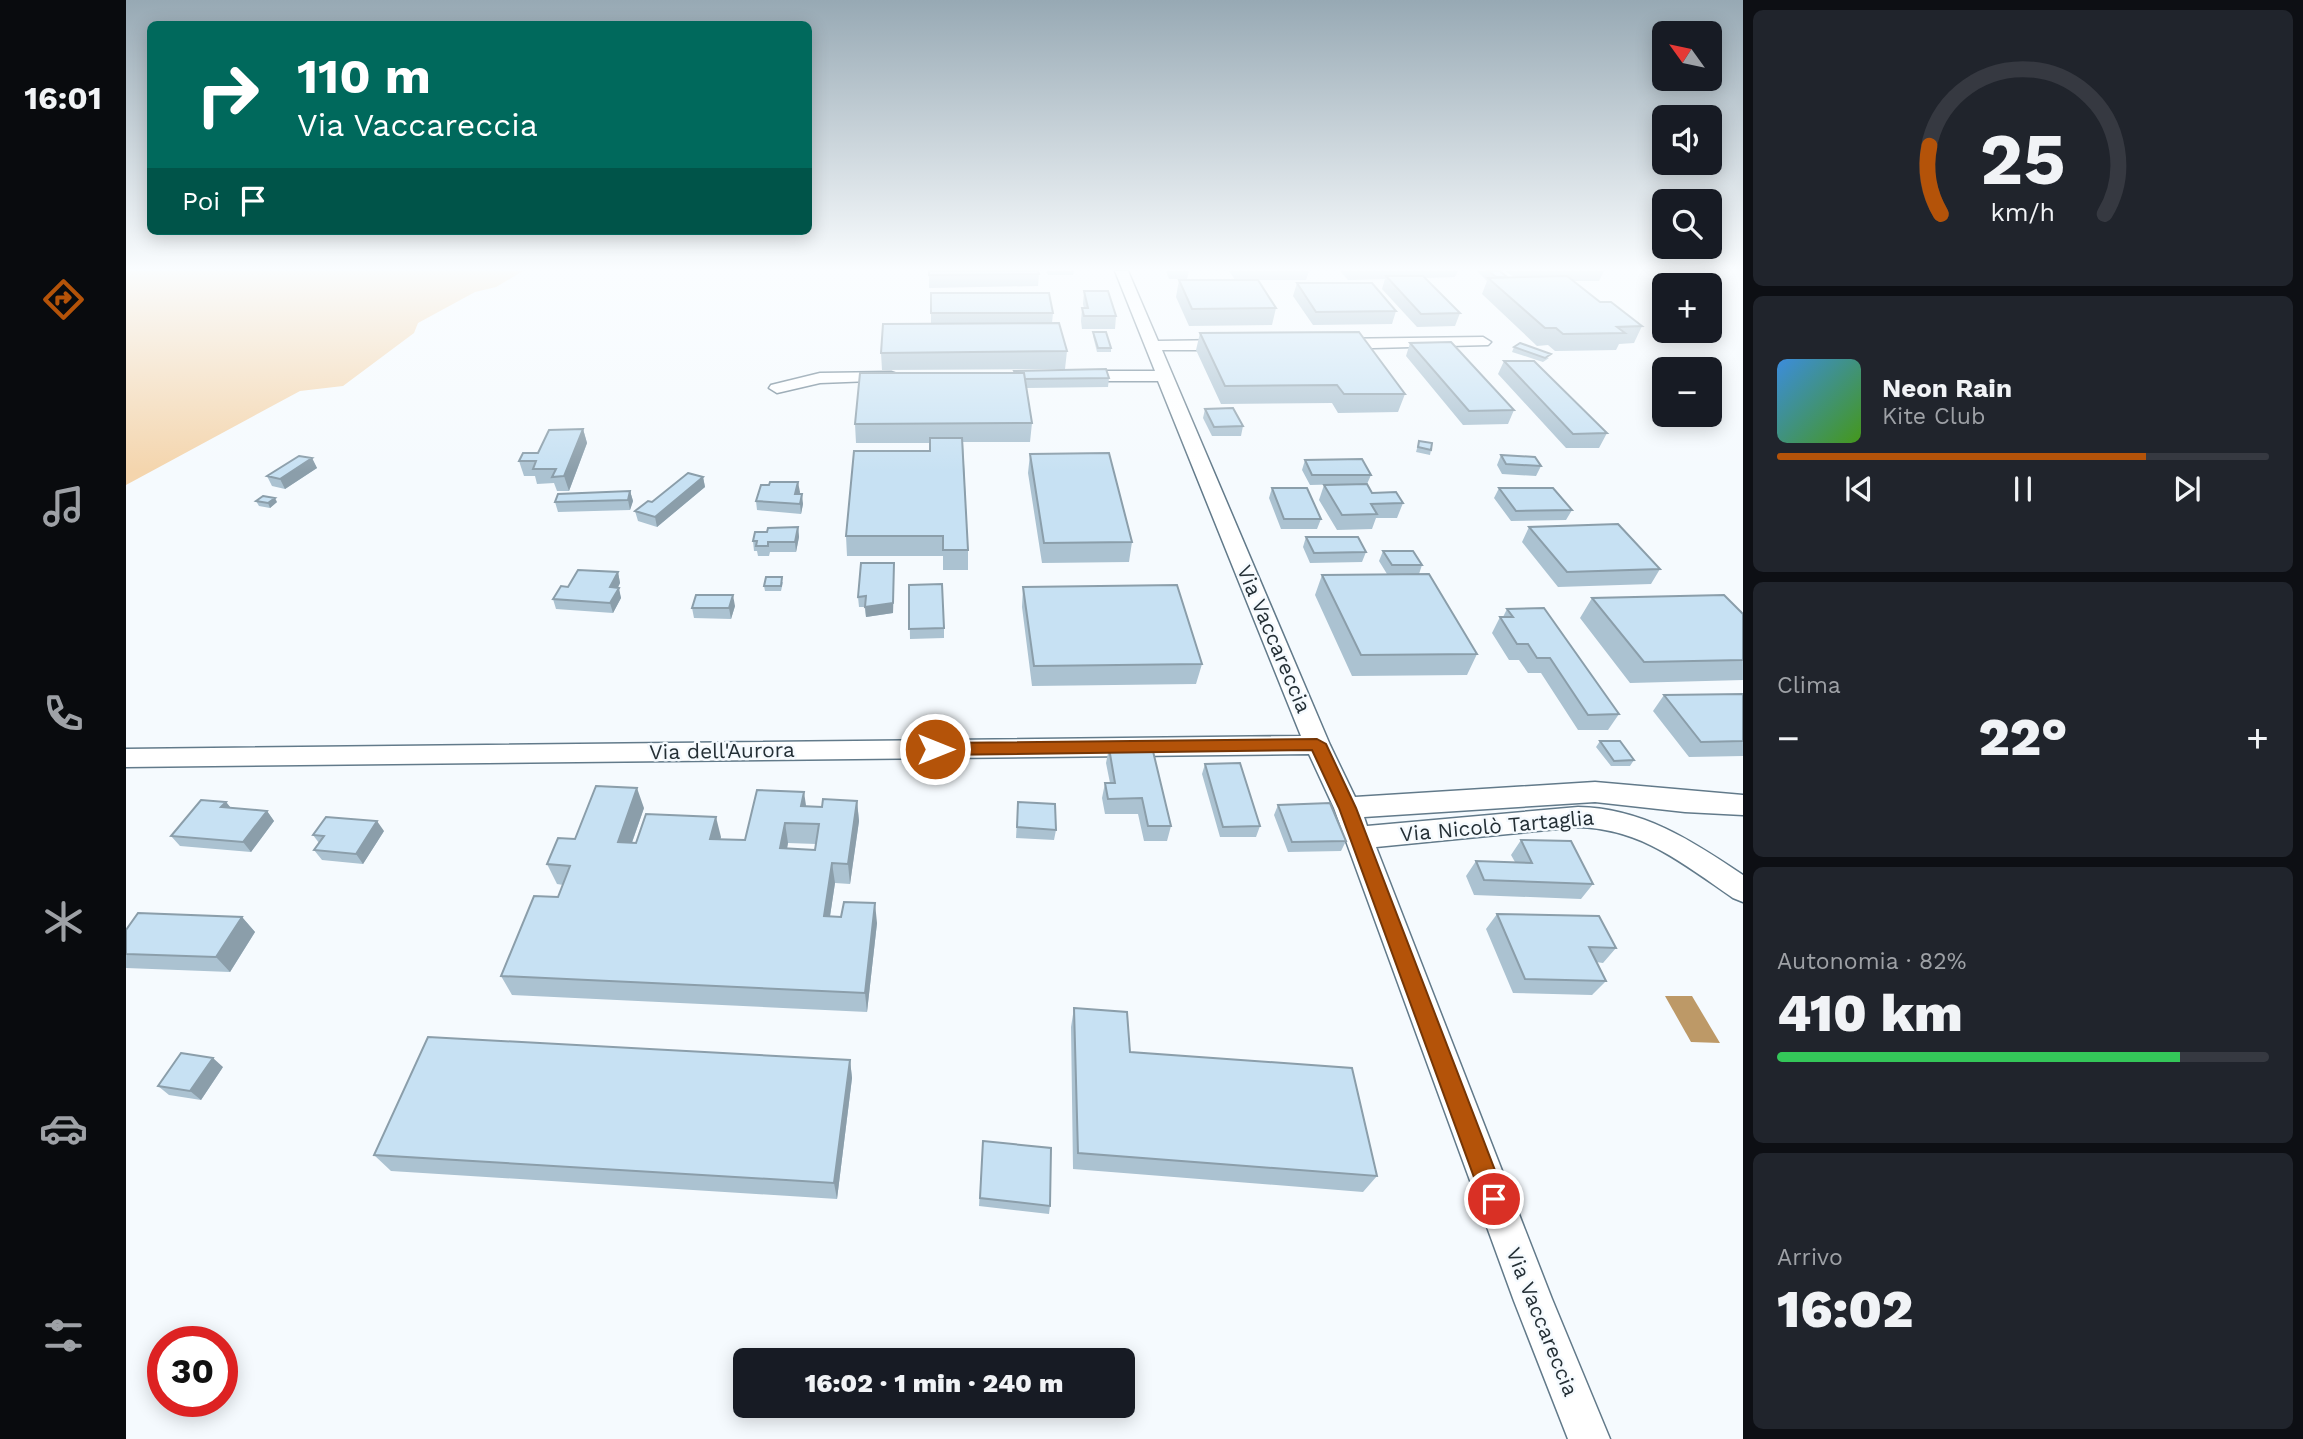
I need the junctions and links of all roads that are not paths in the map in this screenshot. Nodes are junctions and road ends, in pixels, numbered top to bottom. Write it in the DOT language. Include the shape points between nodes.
graph roads {
  1 [pos="1149,338"];
  2 [pos="1483,342"];
  3 [pos="1318,344"];
  4 [pos="1249,345"];
  5 [pos="1152,346"];
  6 [pos="1165,376"];
  7 [pos="913,377"];
  8 [pos="1053,377"];
  9 [pos="777,388"];
  10 [pos="1317,744"];
  11 [pos="126,758"];
  12 [pos="1743,805"];
  13 [pos="1347,808"];
  14 [pos="1358,838"];
  15 [pos="1743,890"];
  16 [pos="1589,1439"];
  1 -- 5 [label="street, Via Vaccareccia"];
  2 -- 3 [label="street"];
  4 -- 5 [label="street"];
  5 -- 6 [label="street, Via Vaccareccia"];
  6 -- 8 [label="street"];
  6 -- 10 [label="street, Via Vaccareccia"];
  7 -- 9 [label="street" via="820,378"];
  10 -- 11 [label="street, Via dell'Aurora"];
  10 -- 13 [label="street, Via Vaccareccia"];
  12 -- 13 [label="street" via="1595,792"];
  13 -- 14 [label="street, Via Vaccareccia"];
  14 -- 15 [label="street, Via Nicolò Tartaglia" via="1578,817 1610,818 1659,836"];
  14 -- 16 [label="street, Via Vaccareccia"];
}
